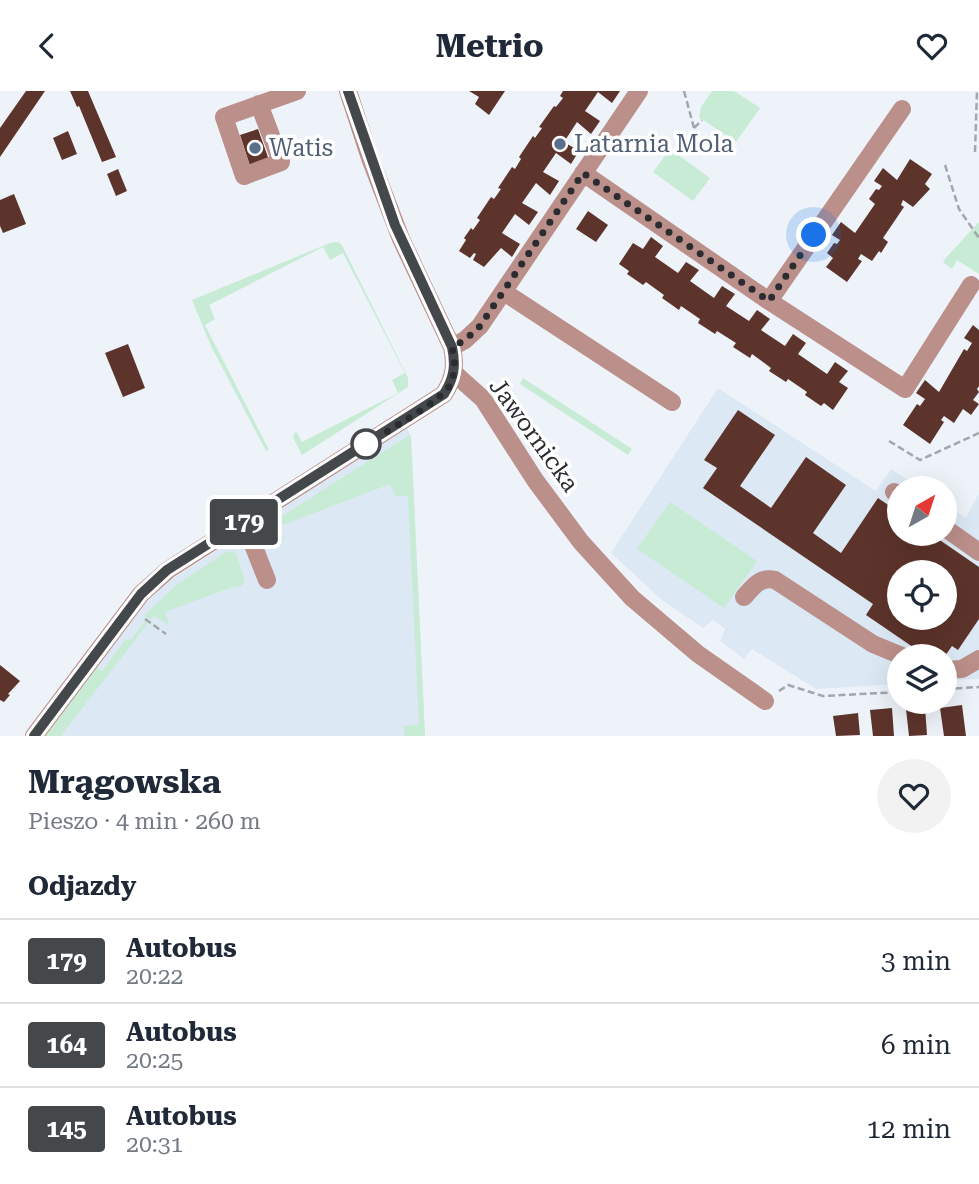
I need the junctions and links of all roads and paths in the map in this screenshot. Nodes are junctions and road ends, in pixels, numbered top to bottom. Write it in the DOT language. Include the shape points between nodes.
graph roads {
  1 [pos="297,91"];
  2 [pos="348,91"];
  3 [pos="639,91"];
  4 [pos="684,91"];
  5 [pos="977,91"];
  6 [pos="259,104"];
  7 [pos="902,109"];
  8 [pos="702,120"];
  9 [pos="975,152"];
  10 [pos="945,165"];
  11 [pos="583,173"];
  12 [pos="979,239"];
  13 [pos="971,285"];
  14 [pos="504,292"];
  15 [pos="769,301"];
  16 [pos="452,347"];
  17 [pos="454,373"];
  18 [pos="672,402"];
  19 [pos="979,433"];
  20 [pos="889,441"];
  21 [pos="244,522"];
  22 [pos="957,536"];
  23 [pos="979,552"];
  24 [pos="267,580"];
  25 [pos="744,597"];
  26 [pos="141,625"];
  27 [pos="166,635"];
  28 [pos="887,650"];
  29 [pos="979,659"];
  30 [pos="957,669"];
  31 [pos="979,687"];
  32 [pos="957,688"];
  33 [pos="887,693"];
  34 [pos="765,701"];
  35 [pos="34,736"];
  1 -- 6 [label="street"];
  2 -- 16 [label="street, Jawornicka" via="401,239"];
  3 -- 11 [label="street"];
  4 -- 8 [label="path" via="694,128"];
  5 -- 9 [label="path"];
  7 -- 15 [label="street"];
  10 -- 12 [label="path" via="959,209"];
  11 -- 14 [label="street"];
  11 -- 15 [label="street"];
  13 -- 15 [label="street" via="905,389"];
  14 -- 16 [label="street" via="480,326"];
  14 -- 18 [label="street"];
  16 -- 17 [label="street, Jawornicka"];
  17 -- 21 [label="street" via="444,394"];
  17 -- 34 [label="street, Jawornicka" via="483,399 581,542 632,598 698,654"];
  19 -- 20 [label="path" via="920,460"];
  21 -- 24 [label="street"];
  21 -- 35 [label="street" via="167,570 141,594"];
  22 -- 23 [label="street"];
  25 -- 28 [label="street" via="759,581 775,580"];
  26 -- 27 [label="path" via="145,619"];
  29 -- 30 [label="street"];
  31 -- 32 [label="path"];
  33 -- 34 [label="path" via="823,696 788,685"];
}
